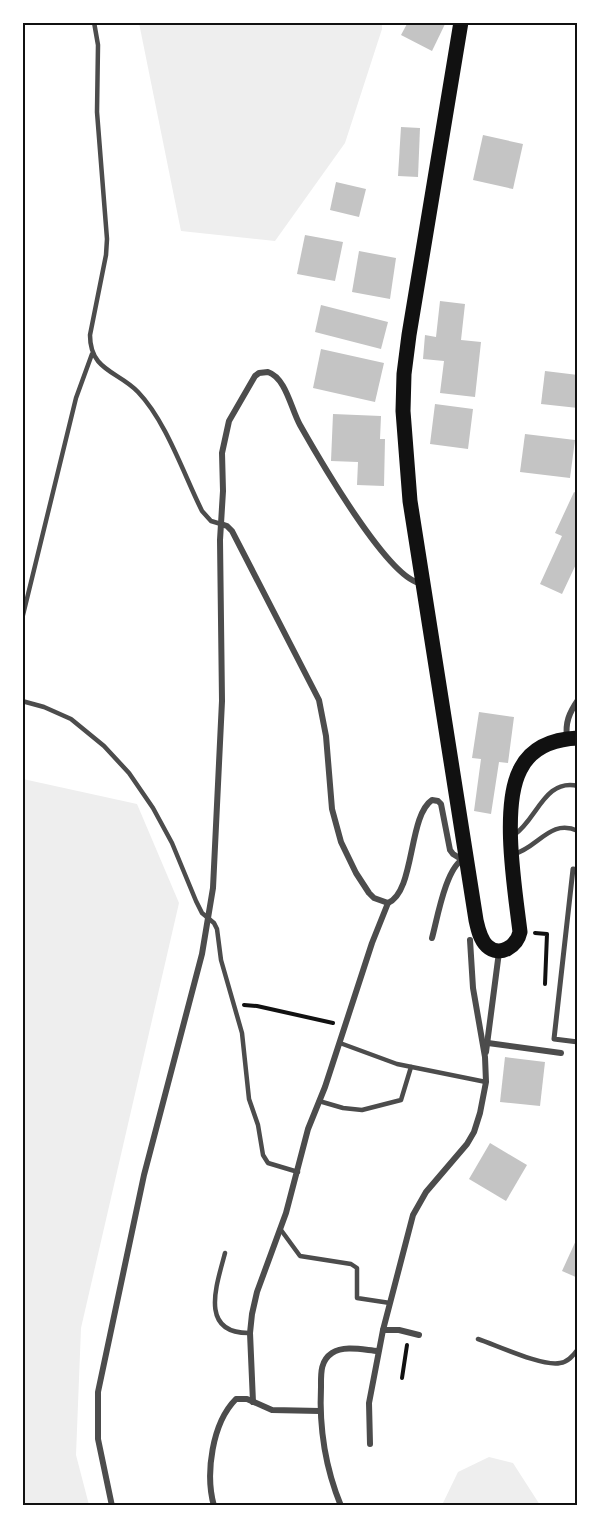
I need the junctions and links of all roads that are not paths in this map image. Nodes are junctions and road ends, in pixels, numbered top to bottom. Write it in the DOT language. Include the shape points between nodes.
graph roads {
  1 [pos="93,22"];
  2 [pos="461,22"];
  3 [pos="92,354"];
  4 [pos="221,524"];
  5 [pos="423,583"];
  6 [pos="22,619"];
  7 [pos="578,700"];
  8 [pos="22,701"];
  9 [pos="572,738"];
  10 [pos="578,786"];
  11 [pos="578,831"];
  12 [pos="511,836"];
  13 [pos="513,854"];
  14 [pos="465,859"];
  15 [pos="578,870"];
  16 [pos="388,903"];
  17 [pos="209,921"];
  18 [pos="432,938"];
  19 [pos="470,940"];
  20 [pos="499,951"];
  21 [pos="578,1042"];
  22 [pos="340,1043"];
  23 [pos="488,1043"];
  24 [pos="561,1053"];
  25 [pos="485,1057"];
  26 [pos="411,1067"];
  27 [pos="486,1082"];
  28 [pos="319,1101"];
  29 [pos="298,1172"];
  30 [pos="280,1230"];
  31 [pos="225,1253"];
  32 [pos="390,1303"];
  33 [pos="383,1330"];
  34 [pos="250,1333"];
  35 [pos="419,1335"];
  36 [pos="478,1339"];
  37 [pos="578,1349"];
  38 [pos="378,1351"];
  39 [pos="253,1402"];
  40 [pos="320,1411"];
  41 [pos="369,1444"];
  42 [pos="112,1506"];
  43 [pos="214,1506"];
  44 [pos="341,1506"];
  1 -- 3 [label="lane" via="98,45 97,112 107,239 90,335"];
  2 -- 5 [label="main road" via="404,374 405,454"];
  3 -- 4 [label="lane" via="145,400 202,512"];
  3 -- 6 [label="lane" via="76,398"];
  4 -- 5 [label="street" via="222,453 229,421 251,380 268,372 282,384 300,424 368,534 404,574"];
  4 -- 16 [label="street" via="232,531 314,687 324,724 335,825 362,884 374,898"];
  4 -- 17 [label="street" via="222,701"];
  5 -- 14 [label="main road"];
  7 -- 9 [label="street" via="566,724"];
  8 -- 17 [label="lane" via="71,719 129,773 172,843 196,901"];
  9 -- 12 [label="main road" via="541,747 519,770 513,792"];
  10 -- 12 [label="lane" via="566,784 555,788"];
  11 -- 13 [label="lane" via="556,828"];
  12 -- 13 [label="main road"];
  13 -- 20 [label="main road" via="520,932 512,946"];
  14 -- 16 [label="street" via="450,850 441,804 430,801 402,886"];
  14 -- 18 [label="street" via="452,872"];
  14 -- 20 [label="main road" via="479,931 486,944"];
  15 -- 21 [label="street" via="573,869 554,1039"];
  16 -- 22 [label="street"];
  17 -- 29 [label="lane" via="217,929 221,960 243,1033 249,1099 263,1155 268,1163"];
  17 -- 42 [label="street" via="144,1175 98,1392 98,1439"];
  19 -- 25 [label="street" via="473,988"];
  20 -- 23 [label="street"];
  22 -- 26 [label="lane"];
  22 -- 28 [label="street"];
  23 -- 24 [label="street"];
  23 -- 25 [label="street"];
  25 -- 27 [label="street"];
  26 -- 27 [label="lane"];
  26 -- 28 [label="lane" via="401,1100 362,1110"];
  27 -- 32 [label="street" via="474,1132 426,1192 413,1215"];
  28 -- 29 [label="street"];
  29 -- 30 [label="street"];
  30 -- 32 [label="lane" via="300,1256 357,1268 357,1298"];
  30 -- 34 [label="street" via="257,1292"];
  31 -- 34 [label="lane" via="216,1288 216,1315 224,1326"];
  32 -- 33 [label="street"];
  33 -- 35 [label="street"];
  33 -- 38 [label="street"];
  34 -- 39 [label="street"];
  36 -- 37 [label="lane" via="553,1364 566,1361"];
  38 -- 40 [label="street" via="342,1349 327,1357 322,1369"];
  38 -- 41 [label="street" via="369,1402"];
  39 -- 40 [label="street" via="272,1410"];
  39 -- 43 [label="street" via="236,1400 217,1432 210,1480"];
  40 -- 44 [label="street" via="325,1459"];
}
